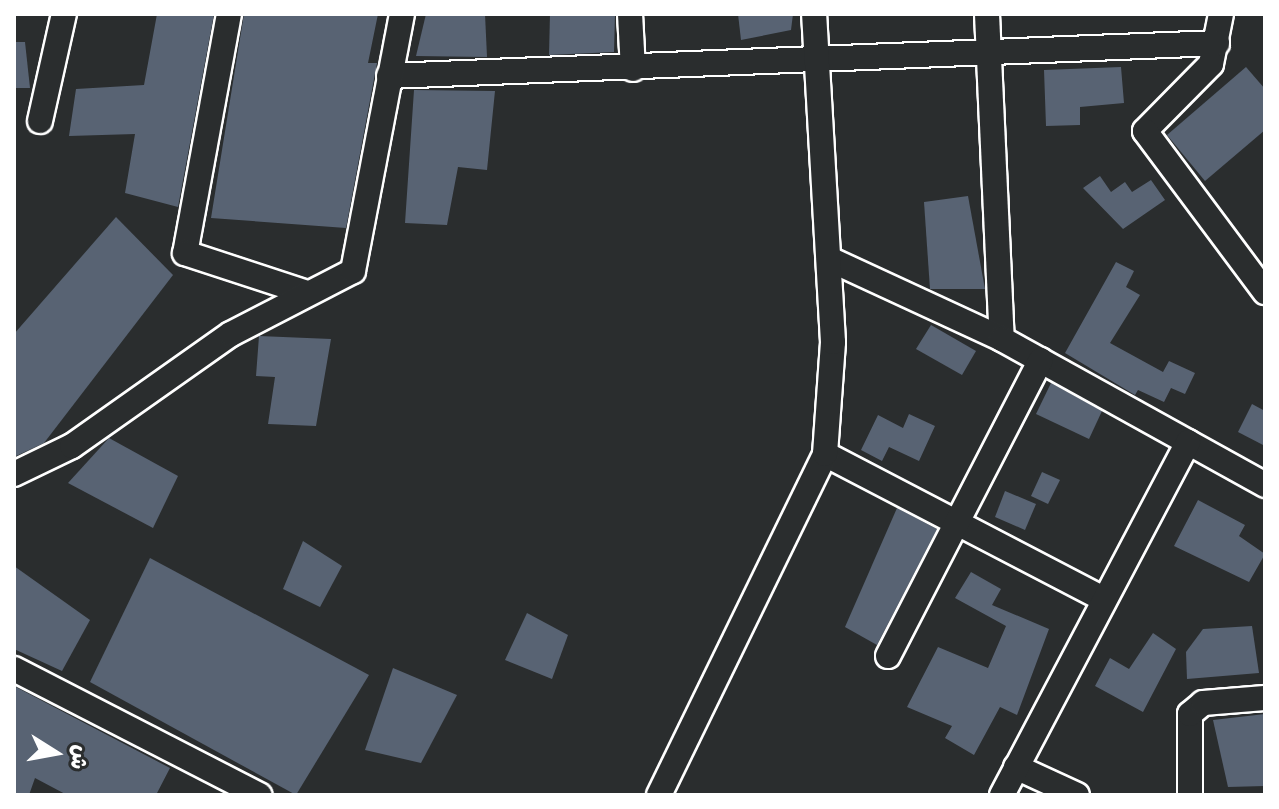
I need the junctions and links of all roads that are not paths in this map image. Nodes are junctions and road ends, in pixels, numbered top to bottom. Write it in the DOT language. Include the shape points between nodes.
graph roads {
  1 [pos="64,14"];
  2 [pos="229,14"];
  3 [pos="402,14"];
  4 [pos="630,14"];
  5 [pos="814,14"];
  6 [pos="987,14"];
  7 [pos="1221,14"];
  8 [pos="1217,43"];
  9 [pos="989,52"];
  10 [pos="817,55"];
  11 [pos="633,69"];
  12 [pos="389,76"];
  13 [pos="40,121"];
  14 [pos="829,259"];
  15 [pos="304,292"];
  16 [pos="1265,292"];
  17 [pos="1002,339"];
  18 [pos="1041,360"];
  19 [pos="1188,442"];
  20 [pos="825,454"];
  21 [pos="14,474"];
  22 [pos="1265,485"];
  23 [pos="958,523"];
  24 [pos="1102,598"];
  25 [pos="888,656"];
  26 [pos="14,669"];
  27 [pos="1265,698"];
  28 [pos="1016,767"];
  29 [pos="259,795"];
  30 [pos="659,795"];
  31 [pos="1002,795"];
  32 [pos="1077,795"];
  33 [pos="1190,795"];
  1 -- 13 [label="street"];
  2 -- 15 [label="street" via="185,253"];
  3 -- 12 [label="street"];
  4 -- 11 [label="street"];
  5 -- 10 [label="street"];
  6 -- 9 [label="street"];
  7 -- 8 [label="street"];
  8 -- 9 [label="street"];
  8 -- 16 [label="street" via="1202,77 1145,131"];
  9 -- 10 [label="street"];
  9 -- 17 [label="street"];
  10 -- 11 [label="street"];
  10 -- 14 [label="street"];
  11 -- 12 [label="street"];
  12 -- 15 [label="street" via="353,271"];
  14 -- 17 [label="street"];
  14 -- 20 [label="street" via="833,403"];
  15 -- 21 [label="street" via="59,454"];
  17 -- 18 [label="street"];
  18 -- 19 [label="street"];
  18 -- 23 [label="street"];
  19 -- 22 [label="street"];
  19 -- 24 [label="street"];
  20 -- 23 [label="street"];
  20 -- 30 [label="street"];
  23 -- 24 [label="street"];
  23 -- 25 [label="street"];
  24 -- 28 [label="street"];
  26 -- 29 [label="street"];
  27 -- 33 [label="street" via="1203,703 1190,714"];
  28 -- 31 [label="street"];
  28 -- 32 [label="street"];
}
